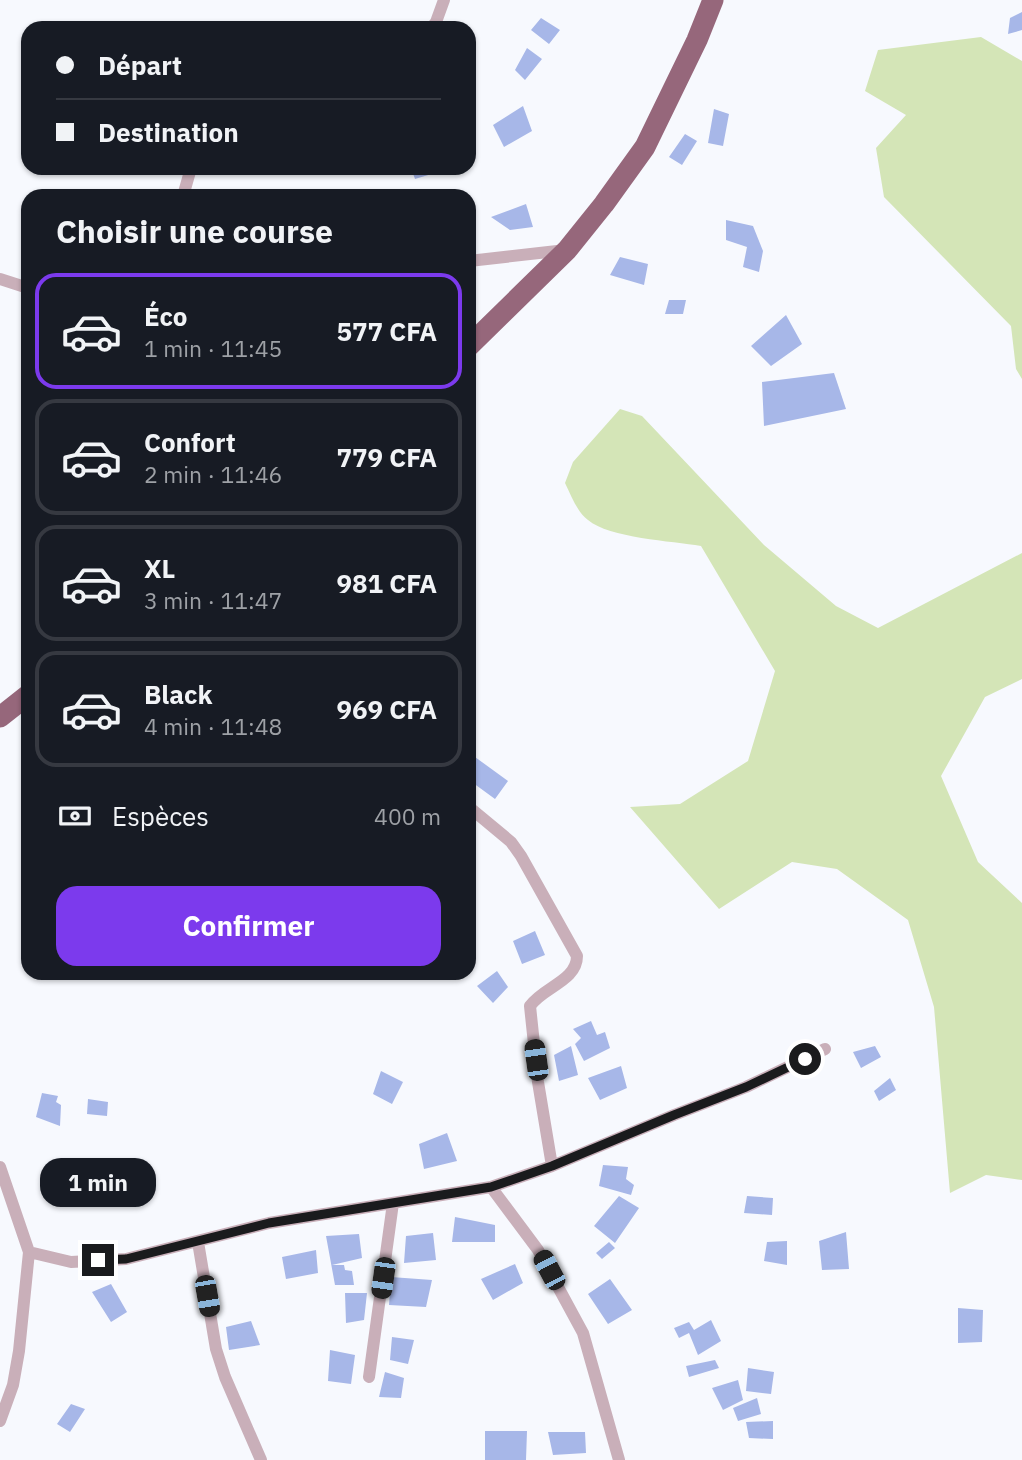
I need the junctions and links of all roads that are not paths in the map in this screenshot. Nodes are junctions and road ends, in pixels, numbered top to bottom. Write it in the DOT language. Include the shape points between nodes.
graph roads {
  1 [pos="444,0"];
  2 [pos="713,0"];
  3 [pos="436,21"];
  4 [pos="567,250"];
  5 [pos="476,260"];
  6 [pos="0,279"];
  7 [pos="21,286"];
  8 [pos="476,339"];
  9 [pos="21,700"];
  10 [pos="0,717"];
  11 [pos="476,813"];
  12 [pos="825,1049"];
  13 [pos="552,1166"];
  14 [pos="0,1167"];
  15 [pos="491,1187"];
  16 [pos="393,1203"];
  17 [pos="198,1242"];
  18 [pos="29,1252"];
  19 [pos="369,1377"];
  20 [pos="0,1421"];
  21 [pos="261,1460"];
  22 [pos="619,1460"];
  1 -- 3 [label="street"];
  2 -- 4 [label="highway" via="645,147"];
  4 -- 5 [label="street"];
  4 -- 8 [label="highway"];
  6 -- 7 [label="street"];
  9 -- 10 [label="highway"];
  11 -- 13 [label="street" via="521,856 577,956 573,972 530,1006"];
  12 -- 13 [label="street" via="746,1087"];
  13 -- 15 [label="street"];
  14 -- 18 [label="street"];
  15 -- 16 [label="street"];
  15 -- 22 [label="street" via="538,1250 583,1333"];
  16 -- 17 [label="street" via="269,1223"];
  16 -- 19 [label="street"];
  17 -- 18 [label="street" via="112,1260 71,1262"];
  17 -- 21 [label="street" via="216,1349"];
  18 -- 20 [label="street" via="15,1374"];
}
